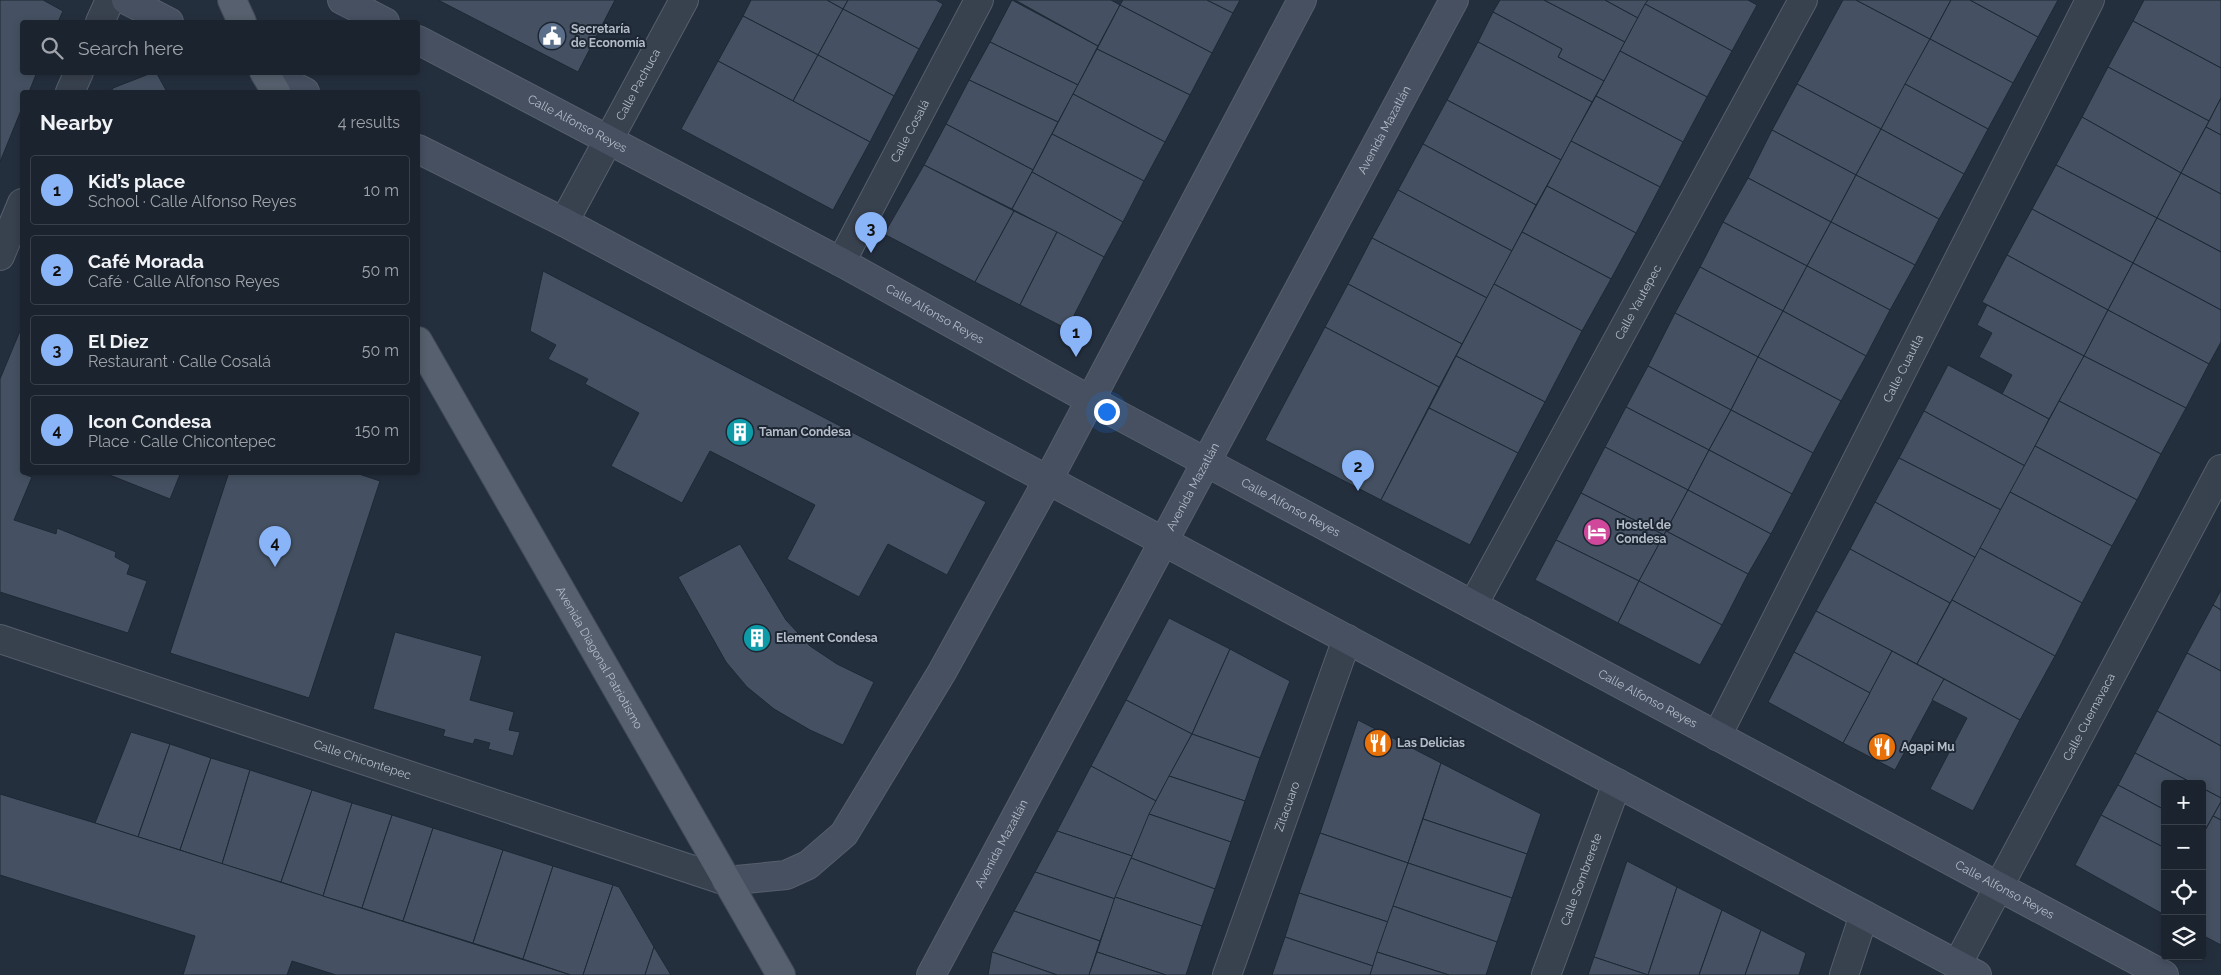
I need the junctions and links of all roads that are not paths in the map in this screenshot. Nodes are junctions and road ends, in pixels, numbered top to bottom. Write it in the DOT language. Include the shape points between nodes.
graph roads {
  1 [pos="110,0"];
  2 [pos="126,0"];
  3 [pos="232,0"];
  4 [pos="342,0"];
  5 [pos="684,0"];
  6 [pos="979,0"];
  7 [pos="1302,0"];
  8 [pos="1454,0"];
  9 [pos="1803,0"];
  10 [pos="2090,0"];
  11 [pos="101,20"];
  12 [pos="165,20"];
  13 [pos="241,20"];
  14 [pos="381,20"];
  15 [pos="420,41"];
  16 [pos="78,75"];
  17 [pos="267,75"];
  18 [pos="271,75"];
  19 [pos="71,90"];
  20 [pos="275,90"];
  21 [pos="302,90"];
  22 [pos="610,141"];
  23 [pos="420,150"];
  24 [pos="20,208"];
  25 [pos="564,222"];
  26 [pos="0,256"];
  27 [pos="841,262"];
  28 [pos="420,345"];
  29 [pos="1090,400"];
  30 [pos="1206,461"];
  31 [pos="2221,468"];
  32 [pos="1048,480"];
  33 [pos="1163,541"];
  34 [pos="1473,605"];
  35 [pos="0,639"];
  36 [pos="1347,639"];
  37 [pos="1717,736"];
  38 [pos="1618,783"];
  39 [pos="726,881"];
  40 [pos="1999,887"];
  41 [pos="1864,915"];
  42 [pos="1967,970"];
  43 [pos="781,975"];
  44 [pos="931,975"];
  45 [pos="1227,975"];
  46 [pos="1546,975"];
  47 [pos="1844,975"];
  48 [pos="2164,975"];
  1 -- 11 [label="street"];
  2 -- 12 [label="main road"];
  3 -- 13 [label="main road"];
  4 -- 14 [label="main road"];
  5 -- 22 [label="street, Calle Pachuca"];
  6 -- 27 [label="street, Calle Cosalá"];
  7 -- 29 [label="main road"];
  8 -- 30 [label="main road, Avenida Mazatlán"];
  9 -- 34 [label="street, Calle Yautepec"];
  10 -- 37 [label="street, Calle Cuautla"];
  15 -- 22 [label="main road, Calle Alfonso Reyes"];
  16 -- 19 [label="street"];
  17 -- 20 [label="main road"];
  18 -- 21 [label="main road"];
  22 -- 25 [label="street, Calle Pachuca"];
  22 -- 27 [label="main road, Calle Alfonso Reyes"];
  23 -- 25 [label="main road"];
  24 -- 26 [label="street"];
  25 -- 32 [label="main road"];
  27 -- 29 [label="main road, Calle Alfonso Reyes"];
  28 -- 39 [label="main road, Avenida Diagonal Patriotismo"];
  29 -- 30 [label="main road, Calle Alfonso Reyes"];
  29 -- 32 [label="main road"];
  30 -- 33 [label="main road, Avenida Mazatlán"];
  30 -- 34 [label="main road, Calle Alfonso Reyes"];
  31 -- 40 [label="street, Calle Cuernavaca"];
  32 -- 33 [label="main road"];
  32 -- 39 [label="main road" via="942,672 844,834 808,865 786,875"];
  33 -- 36 [label="main road"];
  33 -- 44 [label="main road, Avenida Mazatlán"];
  34 -- 37 [label="main road, Calle Alfonso Reyes"];
  35 -- 39 [label="street, Calle Chicontepec"];
  36 -- 38 [label="main road"];
  36 -- 45 [label="street, Zitacuaro"];
  37 -- 40 [label="main road, Calle Alfonso Reyes"];
  38 -- 41 [label="main road"];
  38 -- 46 [label="street, Calle Sombrerete"];
  39 -- 43 [label="main road, Avenida Diagonal Patriotismo"];
  40 -- 42 [label="street, Calle Cuernavaca"];
  40 -- 48 [label="main road, Calle Alfonso Reyes"];
  41 -- 42 [label="main road"];
  41 -- 47 [label="street"];
}
